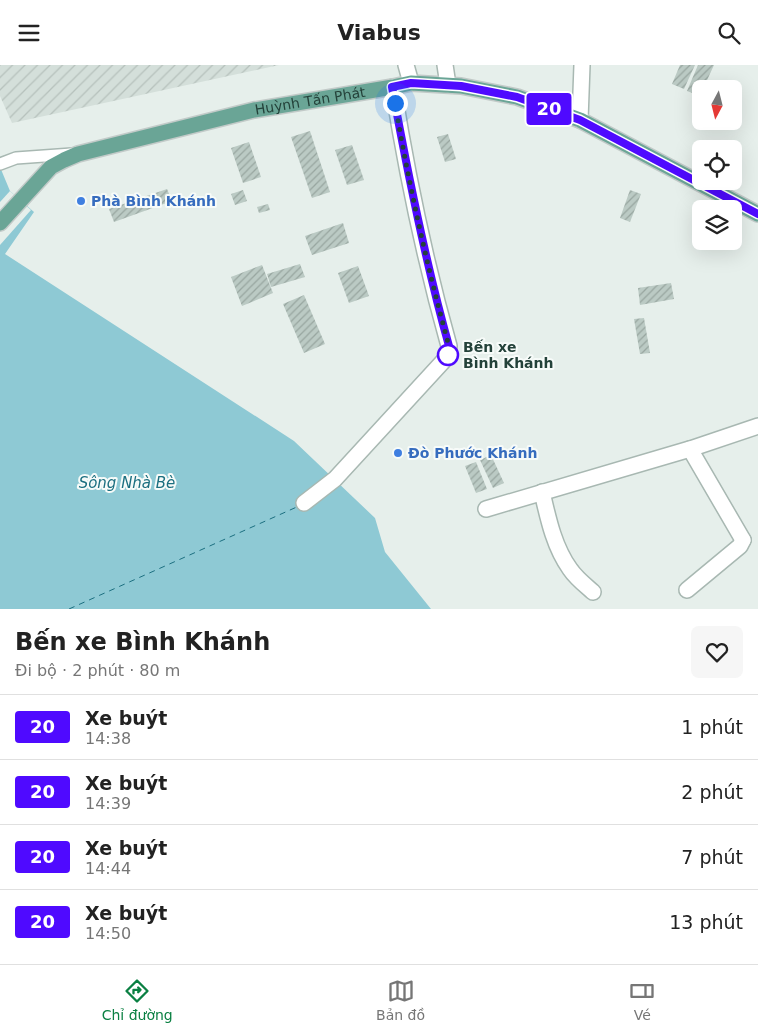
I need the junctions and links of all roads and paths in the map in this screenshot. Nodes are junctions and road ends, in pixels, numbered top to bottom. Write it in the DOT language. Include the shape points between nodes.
graph roads {
  1 [pos="406,65"];
  2 [pos="445,65"];
  3 [pos="582,65"];
  4 [pos="411,83"];
  5 [pos="448,85"];
  6 [pos="392,87"];
  7 [pos="580,120"];
  8 [pos="78,153"];
  9 [pos="0,164"];
  10 [pos="758,214"];
  11 [pos="0,223"];
  12 [pos="758,426"];
  13 [pos="690,449"];
  14 [pos="542,492"];
  15 [pos="304,503"];
  16 [pos="486,509"];
  17 [pos="751,540"];
  18 [pos="687,591"];
  19 [pos="593,592"];
  1 -- 4 [label="street"];
  2 -- 5 [label="street"];
  3 -- 7 [label="street"];
  4 -- 5 [label="main road, Huỳnh Tấn Phát"];
  4 -- 6 [label="main road, Huỳnh Tấn Phát"];
  5 -- 7 [label="main road, Huỳnh Tấn Phát" via="517,97"];
  6 -- 8 [label="main road, Huỳnh Tấn Phát" via="254,111"];
  6 -- 15 [label="street" via="427,263 449,346 448,356 335,479"];
  7 -- 10 [label="main road, Huỳnh Tấn Phát"];
  8 -- 9 [label="lane" via="16,158"];
  8 -- 11 [label="main road, Huỳnh Tấn Phát" via="51,167"];
  12 -- 13 [label="street"];
  13 -- 14 [label="street"];
  13 -- 17 [label="street"];
  14 -- 16 [label="street"];
  14 -- 19 [label="street" via="560,553 571,570"];
  17 -- 18 [label="street"];
}
